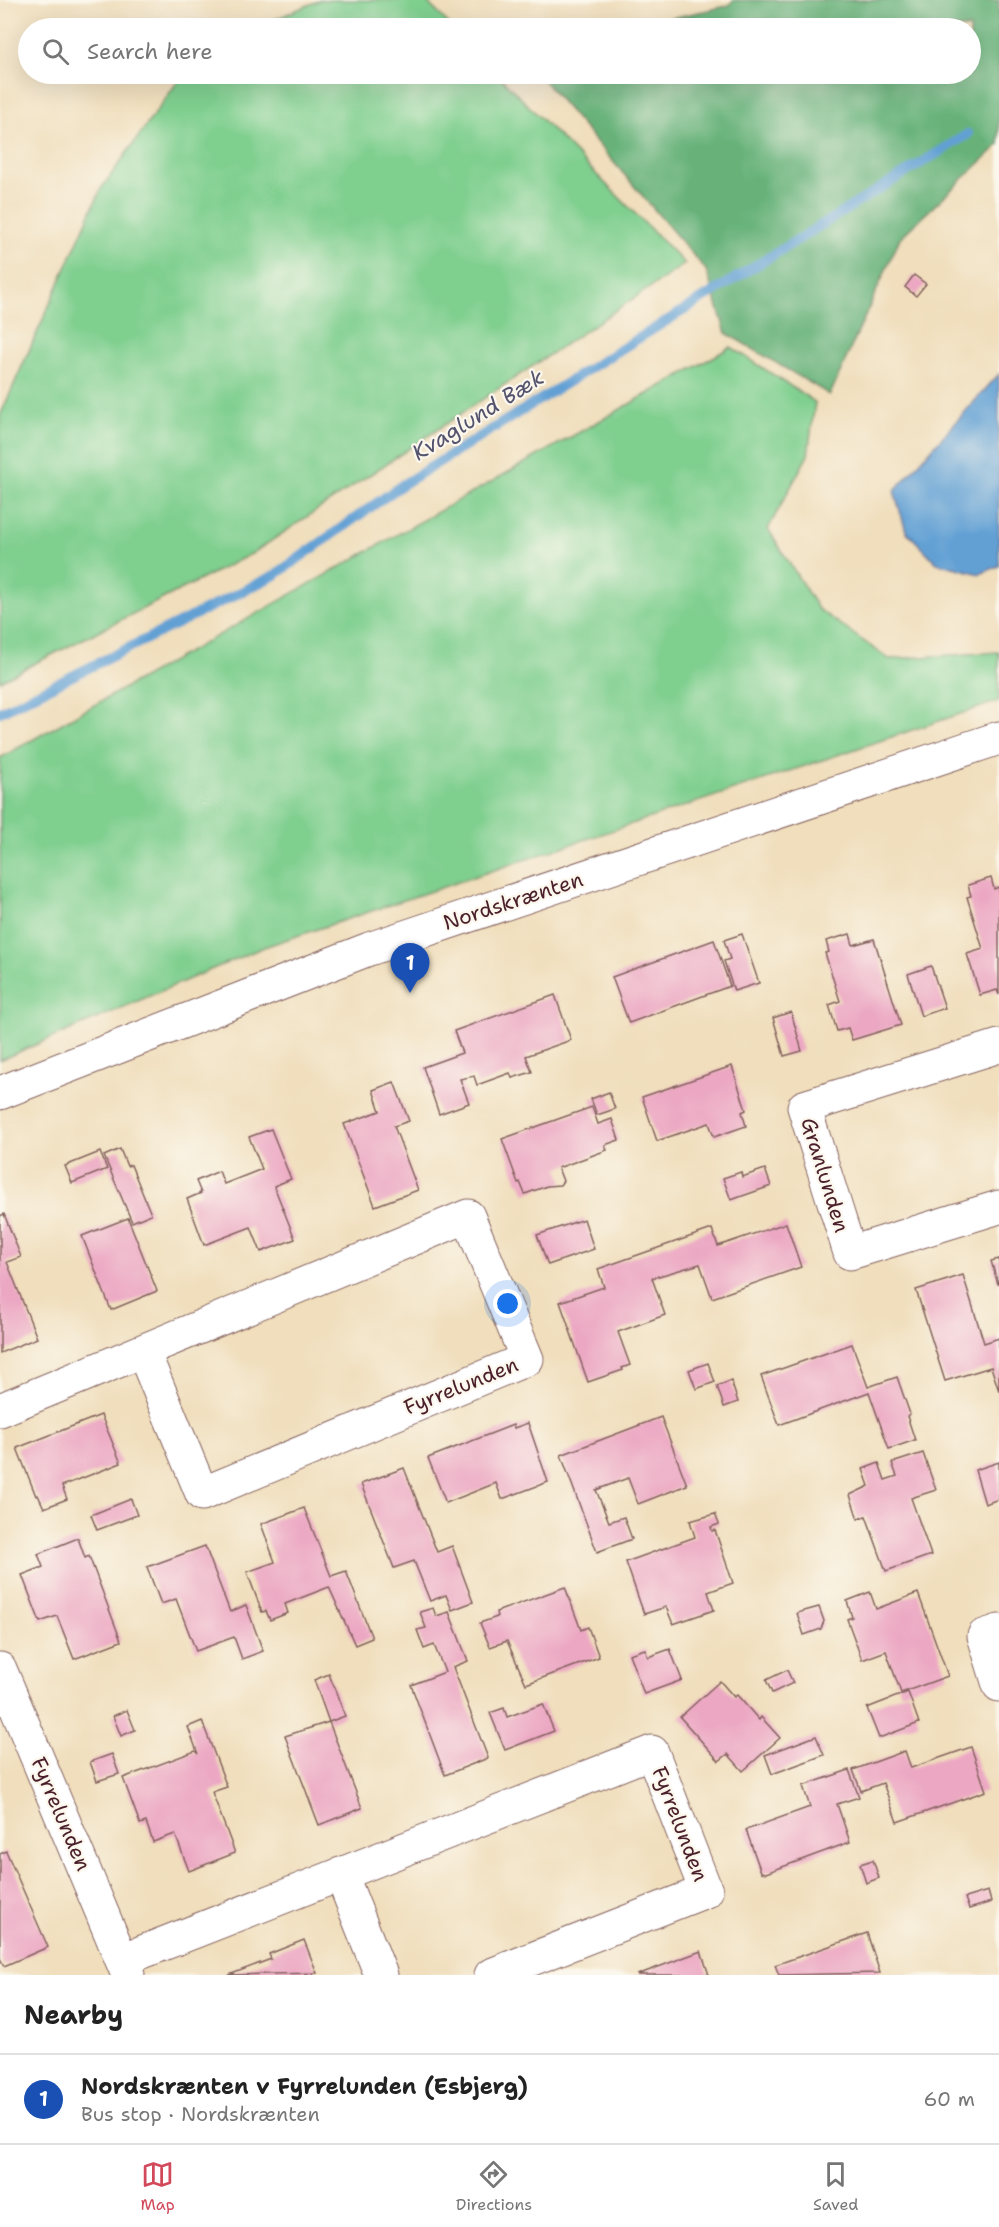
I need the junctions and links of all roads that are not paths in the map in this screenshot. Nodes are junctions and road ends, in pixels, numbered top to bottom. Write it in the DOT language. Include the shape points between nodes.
graph roads {
  1 [pos="999,738"];
  2 [pos="999,1046"];
  3 [pos="0,1093"];
  4 [pos="999,1207"];
  5 [pos="142,1351"];
  6 [pos="0,1410"];
  7 [pos="999,1631"];
  8 [pos="0,1669"];
  9 [pos="999,1685"];
  10 [pos="341,1874"];
  11 [pos="125,1967"];
  12 [pos="381,1975"];
  13 [pos="491,1975"];
  1 -- 3 [label="street, Nordskrænten" via="369,949"];
  2 -- 4 [label="street, Granlunden" via="804,1107 850,1253"];
  5 -- 5 [label="street, Fyrrelunden" via="468,1216 527,1359 202,1494"];
  5 -- 6 [label="street, Fyrrelunden"];
  7 -- 9 [label="street" via="984,1635"];
  8 -- 11 [label="street, Fyrrelunden"];
  10 -- 11 [label="street, Fyrrelunden"];
  10 -- 12 [label="street"];
  10 -- 13 [label="street, Fyrrelunden" via="652,1752 706,1890"];
}
